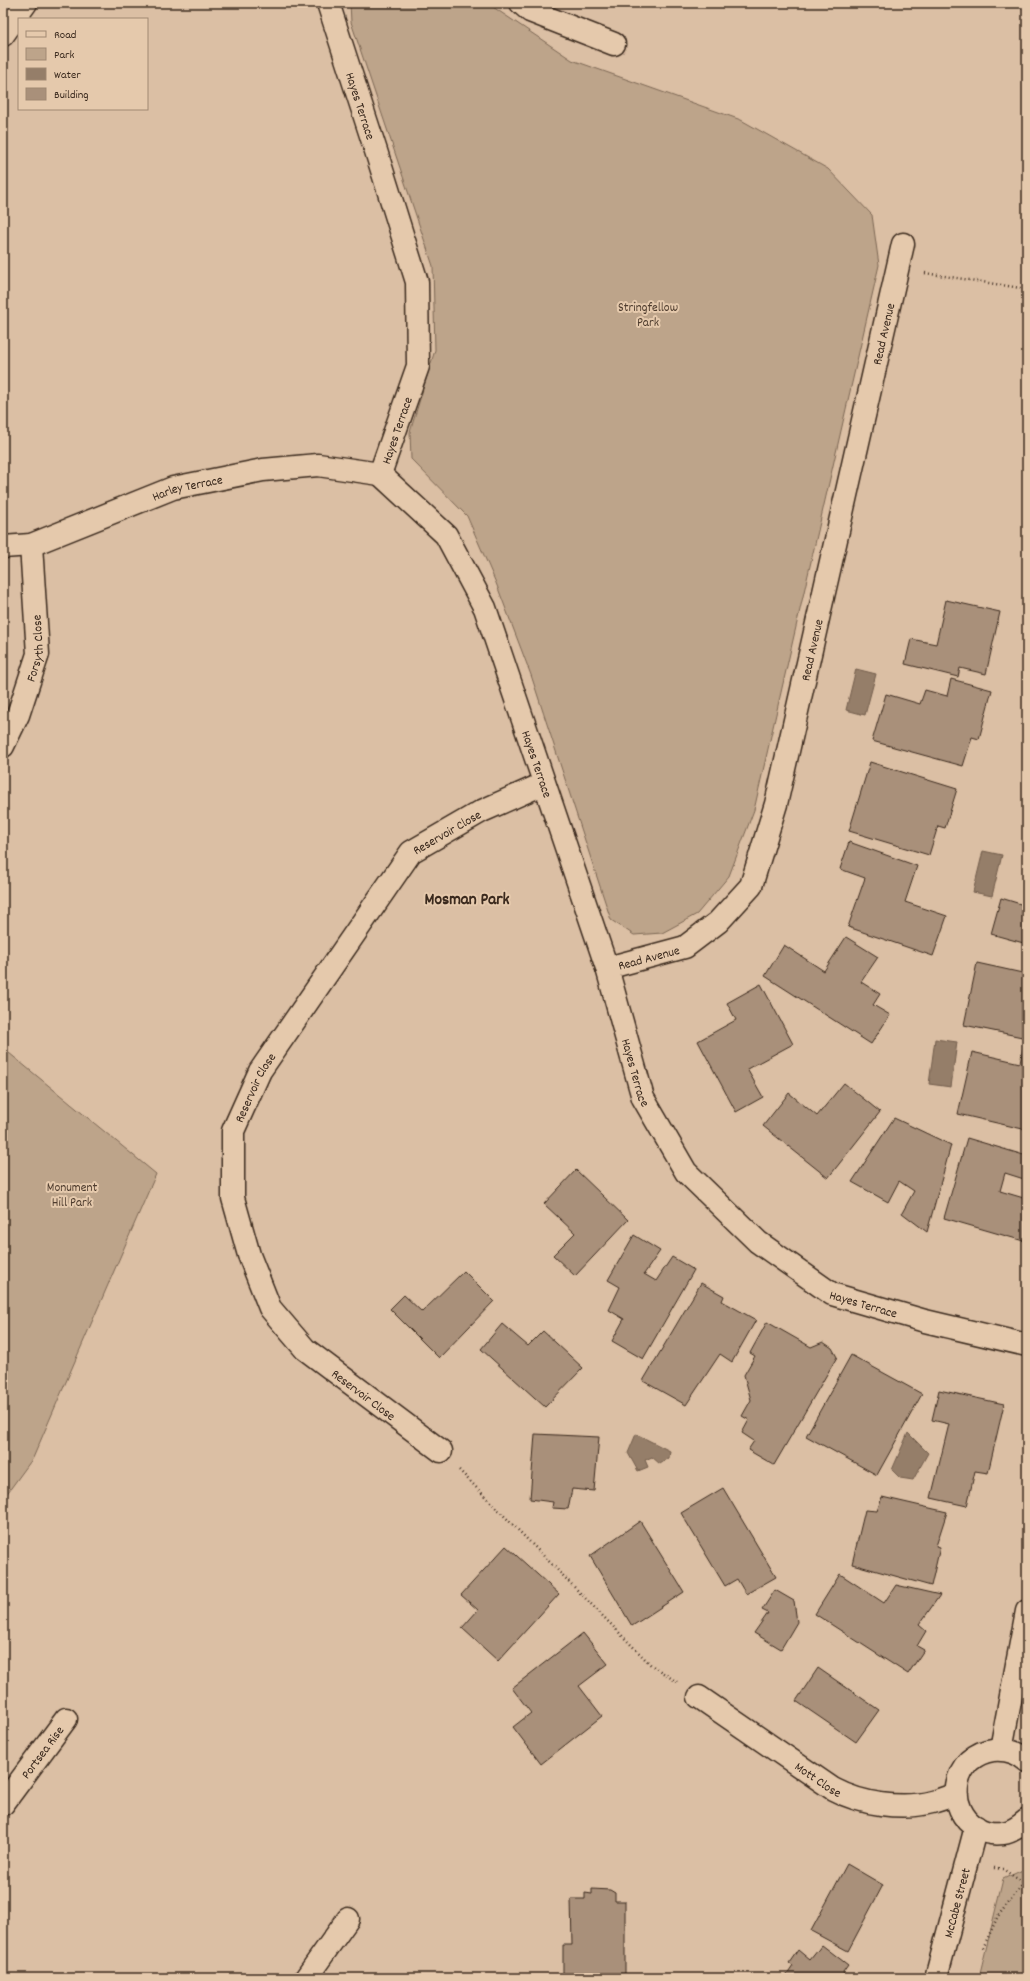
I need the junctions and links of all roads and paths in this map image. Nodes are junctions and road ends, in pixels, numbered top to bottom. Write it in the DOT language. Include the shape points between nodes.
graph roads {
  1 [pos="26,3"];
  2 [pos="328,3"];
  3 [pos="521,3"];
  4 [pos="3,35"];
  5 [pos="614,44"];
  6 [pos="903,244"];
  7 [pos="897,269"];
  8 [pos="1027,289"];
  9 [pos="380,474"];
  10 [pos="31,545"];
  11 [pos="3,547"];
  12 [pos="3,746"];
  13 [pos="543,784"];
  14 [pos="607,968"];
  15 [pos="1027,1345"];
  16 [pos="3,1446"];
  17 [pos="441,1451"];
  18 [pos="3,1454"];
  19 [pos="1027,1611"];
  20 [pos="699,1697"];
  21 [pos="66,1719"];
  22 [pos="1001,1749"];
  23 [pos="1027,1761"];
  24 [pos="956,1794"];
  25 [pos="3,1804"];
  26 [pos="1027,1820"];
  27 [pos="976,1827"];
  28 [pos="965,1864"];
  29 [pos="1027,1879"];
  30 [pos="1023,1883"];
  31 [pos="348,1920"];
  32 [pos="983,1948"];
  33 [pos="306,1978"];
  34 [pos="936,1978"];
  1 -- 4 [label="street"];
  2 -- 9 [label="street, Hayes Terrace" via="417,282 418,366"];
  3 -- 5 [label="street" via="530,11"];
  6 -- 7 [label="street, Read Avenue"];
  7 -- 8 [label="path"];
  7 -- 14 [label="street, Read Avenue" via="776,804 751,886 718,922 685,947"];
  9 -- 10 [label="street, Harley Terrace" via="318,465 263,470 173,488"];
  9 -- 13 [label="street, Hayes Terrace" via="446,535 485,608 528,732"];
  10 -- 11 [label="street, Harley Terrace"];
  10 -- 12 [label="street, Forsyth Close" via="38,654 18,715"];
  13 -- 14 [label="street, Hayes Terrace"];
  13 -- 17 [label="street, Reservoir Close" via="482,811 411,852 260,1071 233,1132 233,1198 249,1255 270,1308 305,1349"];
  14 -- 15 [label="street, Hayes Terrace" via="643,1098 686,1172 758,1242 832,1294 925,1321"];
  16 -- 18 [label="path" via="6,1451"];
  17 -- 20 [label="path" via="651,1665"];
  19 -- 22 [label="street"];
  20 -- 24 [label="street, Mott Close" via="833,1789 856,1800 906,1805 932,1802"];
  21 -- 25 [label="street, Portsea Rise"];
  22 -- 23 [label="street" via="1014,1752"];
  22 -- 24 [label="street" via="987,1750 974,1757 964,1767 957,1780"];
  24 -- 27 [label="street" via="962,1813"];
  26 -- 27 [label="street" via="1003,1833"];
  27 -- 28 [label="street, McCabe Street"];
  28 -- 30 [label="path" via="1003,1869"];
  28 -- 34 [label="street, McCabe Street"];
  29 -- 30 [label="path"];
  30 -- 32 [label="path" via="998,1916"];
  31 -- 33 [label="street"];
}
